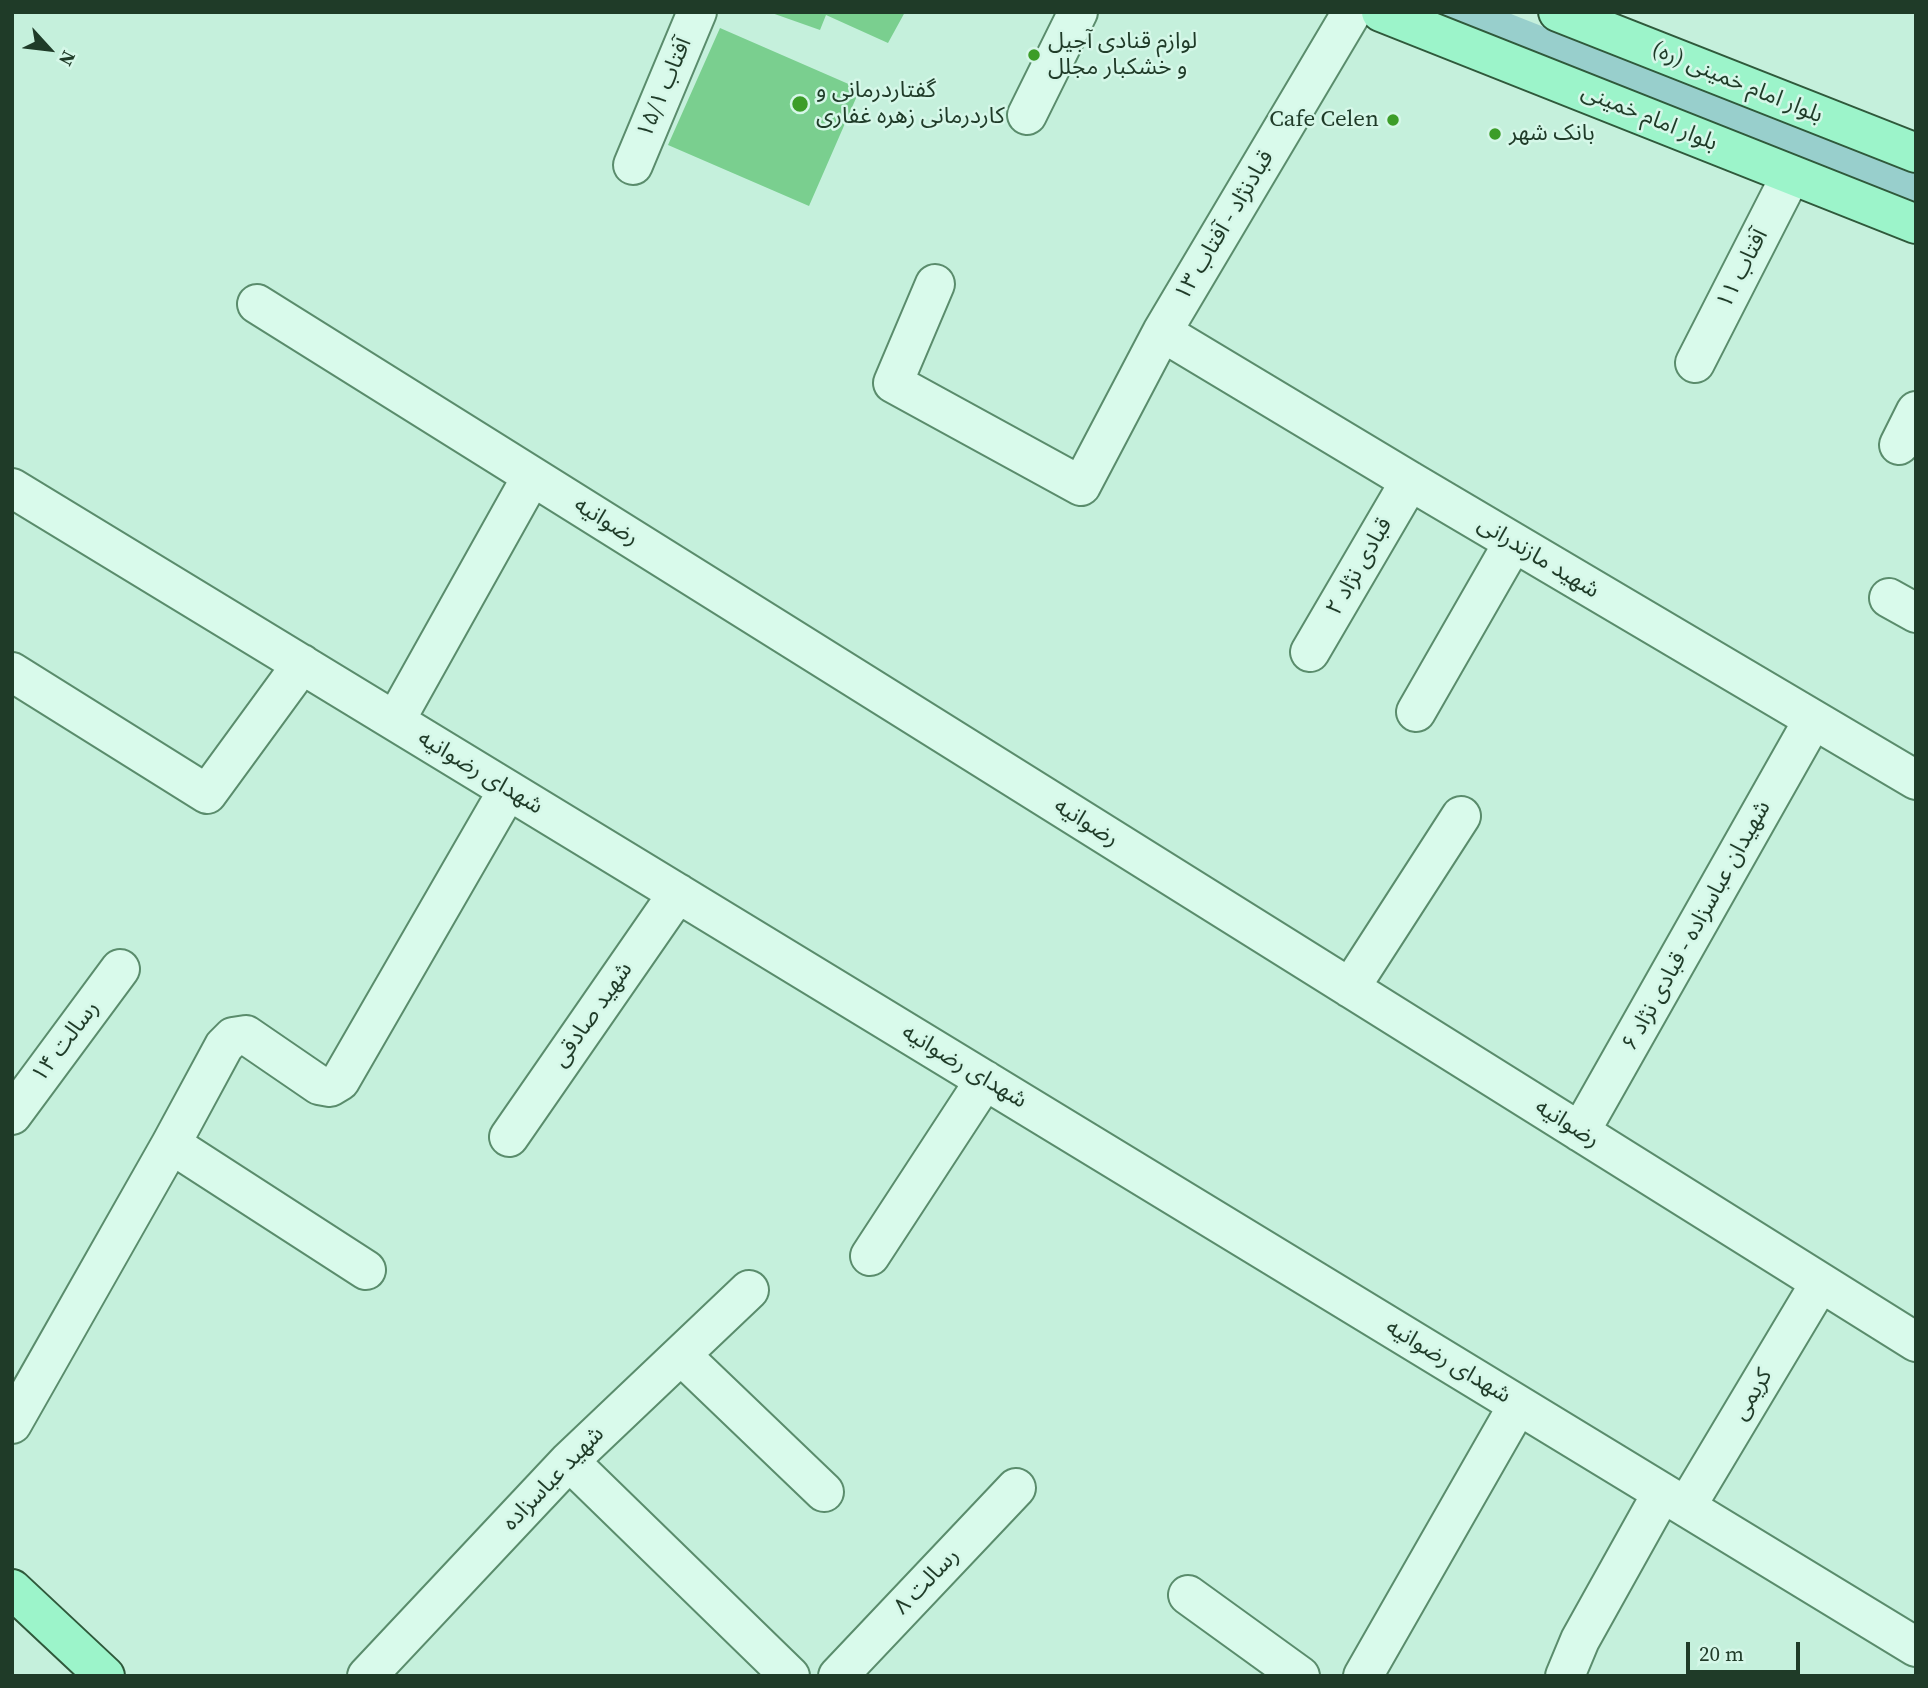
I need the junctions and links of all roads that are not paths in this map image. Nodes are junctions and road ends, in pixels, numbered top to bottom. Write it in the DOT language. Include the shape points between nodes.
graph roads {
  1 [pos="697,12"];
  2 [pos="1077,12"];
  3 [pos="1352,12"];
  4 [pos="1381,12"];
  5 [pos="1558,12"];
  6 [pos="1027,115"];
  7 [pos="1916,153"];
  8 [pos="633,165"];
  9 [pos="1791,175"];
  10 [pos="1916,224"];
  11 [pos="935,284"];
  12 [pos="257,304"];
  13 [pos="1162,332"];
  14 [pos="1695,363"];
  15 [pos="1916,411"];
  16 [pos="1899,445"];
  17 [pos="532,476"];
  18 [pos="1409,481"];
  19 [pos="12,488"];
  20 [pos="1513,543"];
  21 [pos="1310,652"];
  22 [pos="302,664"];
  23 [pos="12,672"];
  24 [pos="1416,712"];
  25 [pos="1813,720"];
  26 [pos="395,721"];
  27 [pos="1916,780"];
  28 [pos="508,790"];
  29 [pos="1461,816"];
  30 [pos="678,893"];
  31 [pos="120,969"];
  32 [pos="1350,988"];
  33 [pos="985,1080"];
  34 [pos="12,1115"];
  35 [pos="1580,1132"];
  36 [pos="509,1137"];
  37 [pos="171,1144"];
  38 [pos="870,1256"];
  39 [pos="366,1270"];
  40 [pos="1821,1283"];
  41 [pos="749,1290"];
  42 [pos="1916,1342"];
  43 [pos="681,1354"];
  44 [pos="1518,1405"];
  45 [pos="12,1424"];
  46 [pos="569,1461"];
  47 [pos="1016,1488"];
  48 [pos="824,1492"];
  49 [pos="1674,1500"];
  50 [pos="12,1589"];
  51 [pos="1188,1595"];
  52 [pos="1916,1647"];
  53 [pos="1284,1671"];
  54 [pos="105,1676"];
  55 [pos="367,1676"];
  56 [pos="790,1676"];
  57 [pos="838,1676"];
  58 [pos="1363,1676"];
  59 [pos="1565,1676"];
  1 -- 8 [label="street, آفتاب ۱۵/۱"];
  2 -- 6 [label="street"];
  3 -- 13 [label="street, قبادنژاد - آفتاب ۱۳"];
  4 -- 9 [label="main road, بلوار امام خمینی"];
  5 -- 7 [label="main road, بلوار امام خمینی (ره)"];
  9 -- 10 [label="main road, بلوار امام خمینی"];
  9 -- 14 [label="street, آفتاب ۱۱"];
  11 -- 13 [label="street, قبادنژاد - آفتاب ۱۳" via="893,383 1081,486"];
  12 -- 17 [label="street, رضوانیه"];
  13 -- 18 [label="street, شهید مازندرانی"];
  15 -- 16 [label="street"];
  17 -- 26 [label="street"];
  17 -- 32 [label="street, رضوانیه"];
  18 -- 20 [label="street, شهید مازندرانی"];
  18 -- 21 [label="street, قبادی نژاد ۲"];
  19 -- 22 [label="street, شهدای رضوانیه"];
  20 -- 24 [label="street"];
  20 -- 25 [label="street, شهید مازندرانی"];
  22 -- 23 [label="street" via="207,794"];
  22 -- 26 [label="street, شهدای رضوانیه"];
  25 -- 27 [label="street, شهید مازندرانی"];
  25 -- 35 [label="street, شهیدان عباسزاده - قبادی نژاد ۶"];
  26 -- 28 [label="street, شهدای رضوانیه"];
  28 -- 30 [label="street, شهدای رضوانیه"];
  28 -- 37 [label="street" via="340,1081 330,1087 319,1085 247,1035 233,1037"];
  29 -- 32 [label="street"];
  30 -- 33 [label="street, شهدای رضوانیه"];
  30 -- 36 [label="street, شهید صادقی"];
  31 -- 34 [label="street, رسالت ۱۴"];
  32 -- 35 [label="street, رضوانیه"];
  33 -- 38 [label="street"];
  33 -- 44 [label="street, شهدای رضوانیه"];
  35 -- 40 [label="street, رضوانیه"];
  37 -- 39 [label="street"];
  37 -- 45 [label="street"];
  40 -- 42 [label="street, رضوانیه"];
  40 -- 49 [label="street, کریمی"];
  41 -- 43 [label="street, شهید عباسزاده"];
  43 -- 46 [label="street, شهید عباسزاده"];
  43 -- 48 [label="street"];
  44 -- 49 [label="street, شهدای رضوانیه"];
  44 -- 58 [label="street"];
  46 -- 55 [label="street, شهید عباسزاده"];
  46 -- 56 [label="street"];
  47 -- 57 [label="street, رسالت ۸"];
  49 -- 52 [label="street, شهدای رضوانیه"];
  49 -- 59 [label="street, کریمی" via="1580,1640"];
  50 -- 54 [label="main road"];
  51 -- 53 [label="street"];
}
